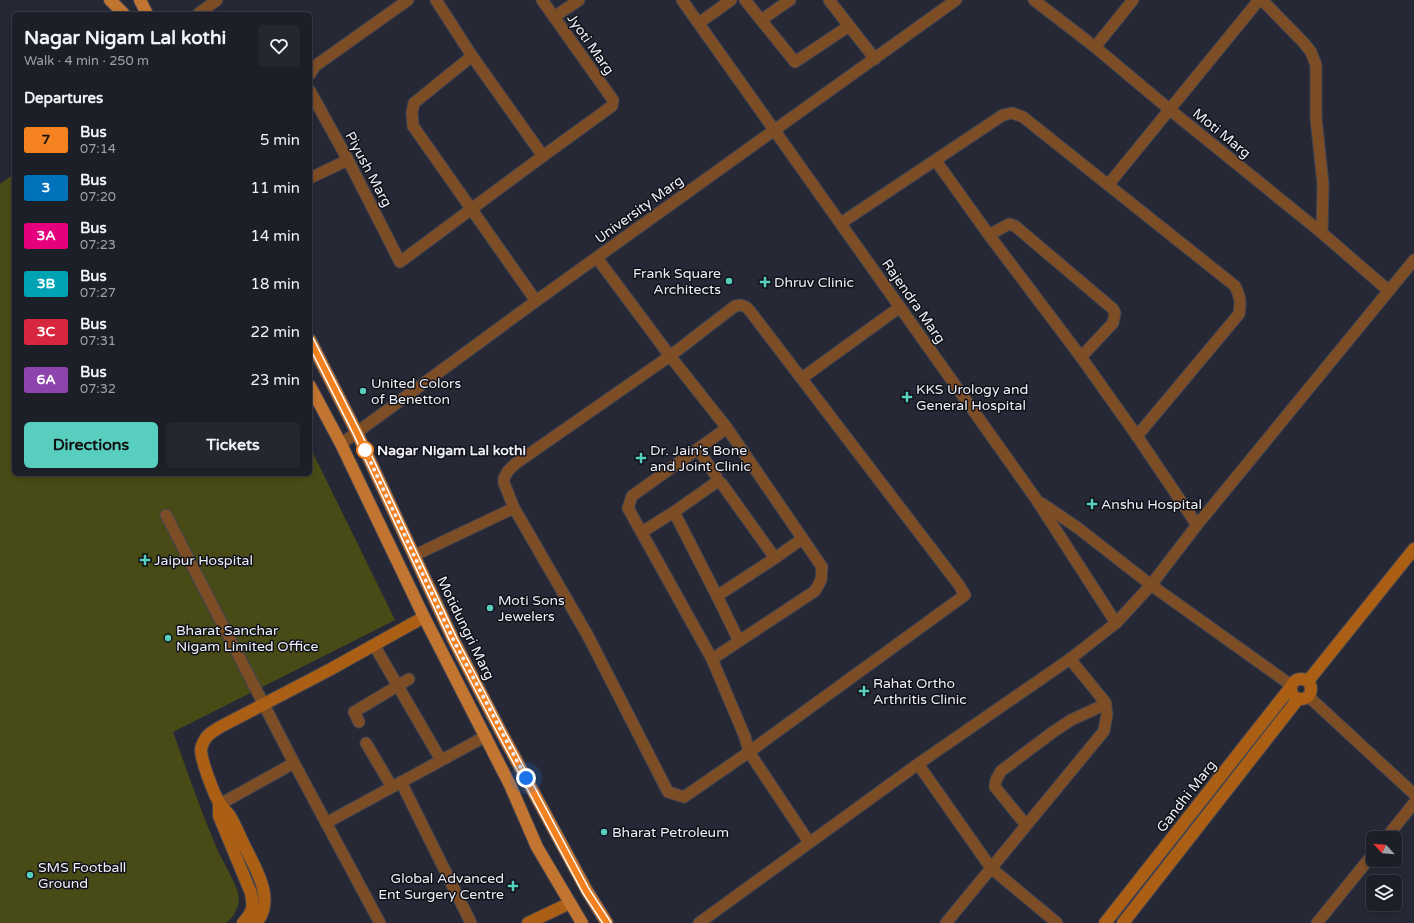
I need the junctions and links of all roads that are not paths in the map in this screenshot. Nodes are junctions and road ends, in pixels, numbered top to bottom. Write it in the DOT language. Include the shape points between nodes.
graph roads {
  1 [pos="110,0"];
  2 [pos="116,0"];
  3 [pos="140,0"];
  4 [pos="217,0"];
  5 [pos="408,0"];
  6 [pos="436,0"];
  7 [pos="542,0"];
  8 [pos="579,0"];
  9 [pos="682,0"];
  10 [pos="731,0"];
  11 [pos="745,0"];
  12 [pos="790,0"];
  13 [pos="829,0"];
  14 [pos="956,0"];
  15 [pos="1034,0"];
  16 [pos="1133,0"];
  17 [pos="1260,0"];
  18 [pos="122,12"];
  19 [pos="123,12"];
  20 [pos="146,12"];
  21 [pos="201,12"];
  22 [pos="554,17"];
  23 [pos="761,20"];
  24 [pos="699,23"];
  25 [pos="849,26"];
  26 [pos="1095,47"];
  27 [pos="472,56"];
  28 [pos="875,59"];
  29 [pos="312,71"];
  30 [pos="312,95"];
  31 [pos="1169,109"];
  32 [pos="775,130"];
  33 [pos="543,156"];
  34 [pos="348,160"];
  35 [pos="936,161"];
  36 [pos="312,177"];
  37 [pos="1108,185"];
  38 [pos="472,209"];
  39 [pos="841,223"];
  40 [pos="1322,233"];
  41 [pos="989,235"];
  42 [pos="597,258"];
  43 [pos="1414,260"];
  44 [pos="1388,291"];
  45 [pos="536,301"];
  46 [pos="900,307"];
  47 [pos="312,344"];
  48 [pos="670,356"];
  49 [pos="1081,356"];
  50 [pos="802,378"];
  51 [pos="312,390"];
  52 [pos="727,428"];
  53 [pos="357,433"];
  54 [pos="1137,436"];
  55 [pos="341,444"];
  56 [pos="698,448"];
  57 [pos="718,481"];
  58 [pos="1036,499"];
  59 [pos="514,508"];
  60 [pos="674,512"];
  61 [pos="166,515"];
  62 [pos="1196,525"];
  63 [pos="642,532"];
  64 [pos="802,539"];
  65 [pos="1414,549"];
  66 [pos="415,555"];
  67 [pos="775,558"];
  68 [pos="1151,585"];
  69 [pos="717,596"];
  70 [pos="424,617"];
  71 [pos="1116,623"];
  72 [pos="739,640"];
  73 [pos="374,645"];
  74 [pos="712,659"];
  75 [pos="1070,659"];
  76 [pos="409,679"];
  77 [pos="1308,681"];
  78 [pos="397,686"];
  79 [pos="1291,686"];
  80 [pos="1303,698"];
  81 [pos="1106,704"];
  82 [pos="265,705"];
  83 [pos="359,722"];
  84 [pos="486,736"];
  85 [pos="366,743"];
  86 [pos="749,752"];
  87 [pos="441,760"];
  88 [pos="294,763"];
  89 [pos="918,764"];
  90 [pos="396,784"];
  91 [pos="1414,794"];
  92 [pos="1414,803"];
  93 [pos="219,804"];
  94 [pos="326,823"];
  95 [pos="1026,825"];
  96 [pos="1392,831"];
  97 [pos="809,842"];
  98 [pos="1366,863"];
  99 [pos="991,868"];
  100 [pos="570,903"];
  101 [pos="255,921"];
  102 [pos="380,923"];
  103 [pos="471,923"];
  104 [pos="528,923"];
  105 [pos="582,923"];
  106 [pos="607,923"];
  107 [pos="699,923"];
  108 [pos="946,923"];
  109 [pos="1057,923"];
  110 [pos="1105,923"];
  111 [pos="1123,923"];
  112 [pos="1317,923"];
  1 -- 18 [label="main road"];
  2 -- 19 [label="main road"];
  3 -- 20 [label="main road"];
  4 -- 21 [label="street"];
  5 -- 29 [label="street" via="315,66"];
  6 -- 27 [label="street"];
  7 -- 22 [label="street, Jyoti Marg"];
  8 -- 22 [label="street"];
  9 -- 24 [label="street, Rajendra Marg"];
  10 -- 24 [label="street"];
  11 -- 23 [label="street"];
  12 -- 23 [label="street"];
  13 -- 25 [label="street"];
  14 -- 28 [label="street, University Marg"];
  15 -- 26 [label="street, Moti Marg"];
  16 -- 26 [label="street"];
  17 -- 31 [label="street"];
  17 -- 40 [label="street" via="1304,43 1316,65 1316,118 1323,184"];
  22 -- 33 [label="street, Jyoti Marg" via="613,100 612,106"];
  23 -- 25 [label="street" via="795,62"];
  24 -- 32 [label="street, Rajendra Marg"];
  25 -- 28 [label="street"];
  26 -- 31 [label="street, Moti Marg"];
  27 -- 33 [label="street"];
  27 -- 38 [label="street" via="414,103 412,112 413,126"];
  28 -- 32 [label="street, University Marg"];
  30 -- 34 [label="street, Piyush Marg"];
  31 -- 37 [label="street"];
  31 -- 40 [label="street, Moti Marg"];
  32 -- 39 [label="street, Rajendra Marg"];
  32 -- 42 [label="street, University Marg"];
  33 -- 38 [label="street"];
  34 -- 36 [label="street"];
  34 -- 38 [label="street, Piyush Marg" via="400,262"];
  35 -- 37 [label="street" via="1002,115 1012,113 1023,118"];
  35 -- 39 [label="street"];
  35 -- 41 [label="street"];
  37 -- 54 [label="street" via="1235,286 1241,297 1238,314"];
  38 -- 45 [label="street"];
  39 -- 46 [label="street, Rajendra Marg"];
  40 -- 44 [label="street, Moti Marg"];
  41 -- 49 [label="street"];
  41 -- 49 [label="street" via="1009,224 1015,226 1114,309 1113,323"];
  42 -- 45 [label="street, University Marg"];
  42 -- 48 [label="street"];
  43 -- 44 [label="street"];
  44 -- 62 [label="street"];
  45 -- 53 [label="street, University Marg"];
  46 -- 50 [label="street"];
  46 -- 58 [label="street, Rajendra Marg"];
  47 -- 53 [label="main road, Motidungri Marg"];
  48 -- 50 [label="street" via="736,306 741,305 750,310"];
  48 -- 52 [label="street"];
  48 -- 59 [label="street" via="515,464 504,478"];
  49 -- 54 [label="street"];
  50 -- 86 [label="street" via="965,595"];
  51 -- 55 [label="main road"];
  52 -- 56 [label="street"];
  52 -- 64 [label="street"];
  53 -- 55 [label="street, University Marg"];
  53 -- 66 [label="main road, Motidungri Marg"];
  54 -- 62 [label="street"];
  55 -- 70 [label="main road"];
  56 -- 57 [label="street"];
  56 -- 63 [label="street" via="632,496 628,508"];
  57 -- 60 [label="street"];
  57 -- 67 [label="street"];
  58 -- 68 [label="street"];
  58 -- 71 [label="street, Rajendra Marg"];
  59 -- 66 [label="street"];
  59 -- 86 [label="street" via="588,636 668,792 684,797"];
  60 -- 63 [label="street"];
  60 -- 69 [label="street"];
  61 -- 82 [label="street"];
  62 -- 68 [label="street"];
  63 -- 74 [label="street"];
  64 -- 67 [label="street"];
  64 -- 72 [label="street" via="822,568 821,580 815,591"];
  65 -- 77 [label="main road"];
  66 -- 106 [label="main road, Motidungri Marg" via="453,639 501,732 586,891"];
  67 -- 69 [label="street"];
  68 -- 71 [label="street"];
  68 -- 79 [label="street"];
  69 -- 72 [label="street"];
  70 -- 73 [label="main road"];
  70 -- 84 [label="main road"];
  71 -- 75 [label="street"];
  72 -- 74 [label="street"];
  73 -- 78 [label="street"];
  73 -- 82 [label="main road"];
  74 -- 86 [label="street"];
  75 -- 81 [label="street"];
  75 -- 89 [label="street"];
  76 -- 78 [label="street"];
  77 -- 79 [label="main road" via="1300,678 1293,681"];
  77 -- 80 [label="main road" via="1311,690"];
  78 -- 83 [label="street" via="354,712"];
  78 -- 87 [label="street"];
  79 -- 80 [label="main road" via="1292,695"];
  79 -- 110 [label="main road, Gandhi Marg"];
  80 -- 91 [label="street"];
  80 -- 111 [label="main road"];
  81 -- 95 [label="street" via="1104,731"];
  81 -- 95 [label="street" via="1071,720 1001,771 995,787"];
  82 -- 88 [label="street"];
  82 -- 93 [label="main road" via="220,727 204,739 201,749 204,763"];
  84 -- 87 [label="street"];
  84 -- 100 [label="main road" via="537,847"];
  85 -- 90 [label="street"];
  86 -- 97 [label="street"];
  87 -- 90 [label="street"];
  88 -- 93 [label="street"];
  88 -- 94 [label="street"];
  89 -- 97 [label="street"];
  89 -- 99 [label="street"];
  90 -- 94 [label="street"];
  90 -- 103 [label="street"];
  92 -- 96 [label="street"];
  93 -- 101 [label="main road" via="219,816 251,893"];
  94 -- 102 [label="street"];
  95 -- 99 [label="street"];
  97 -- 107 [label="street"];
  98 -- 112 [label="street"];
  99 -- 108 [label="street"];
  99 -- 109 [label="street"];
  100 -- 104 [label="main road"];
  100 -- 105 [label="main road"];
}
